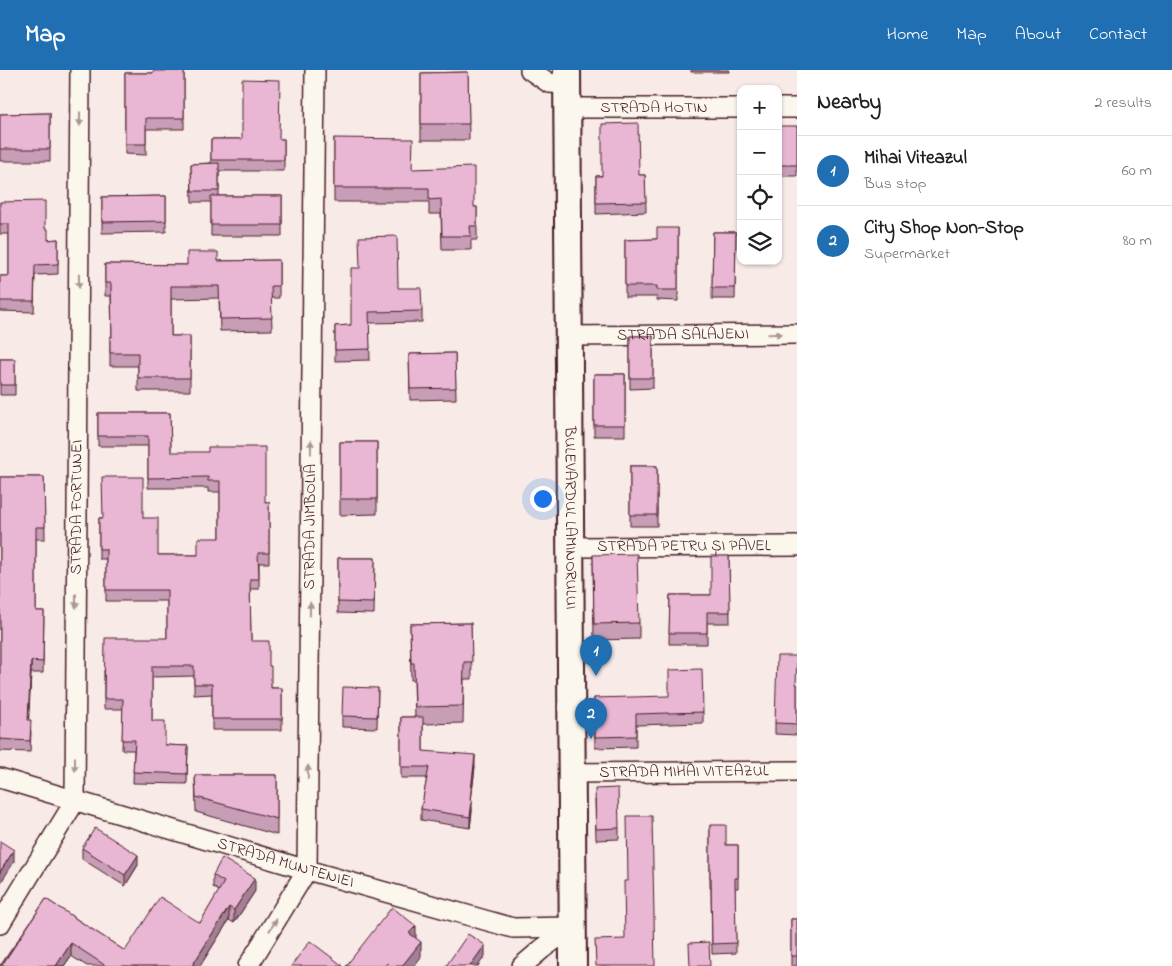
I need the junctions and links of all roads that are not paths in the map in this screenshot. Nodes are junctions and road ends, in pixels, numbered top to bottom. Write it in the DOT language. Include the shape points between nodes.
graph roads {
  1 [pos="80,70"];
  2 [pos="315,70"];
  3 [pos="530,70"];
  4 [pos="568,87"];
  5 [pos="737,108"];
  6 [pos="782,108"];
  7 [pos="797,108"];
  8 [pos="797,334"];
  9 [pos="569,336"];
  10 [pos="797,546"];
  11 [pos="570,547"];
  12 [pos="797,771"];
  13 [pos="572,772"];
  14 [pos="0,778"];
  15 [pos="75,801"];
  16 [pos="308,870"];
  17 [pos="0,924"];
  18 [pos="572,928"];
  19 [pos="248,966"];
  20 [pos="522,966"];
  21 [pos="573,966"];
  1 -- 15 [label="street, STRADA FORTUNEI, one-way"];
  16 -- 2 [label="street, STRADA JIMBOLIA, one-way"];
  3 -- 4 [label="street, STRADA HOTIN" via="549,82"];
  4 -- 5 [label="street, STRADA HOTIN"];
  4 -- 9 [label="street, BULEVARDUL LAMINORULUI"];
  6 -- 7 [label="street"];
  9 -- 8 [label="street, STRADA SĂLĂJENI, one-way"];
  9 -- 11 [label="street, BULEVARDUL LAMINORULUI"];
  10 -- 11 [label="street, STRADA PETRU ȘI PAVEL"];
  11 -- 13 [label="street, BULEVARDUL LAMINORULUI"];
  12 -- 13 [label="street, STRADA MIHAI VITEAZUL"];
  13 -- 18 [label="street, BULEVARDUL LAMINORULUI"];
  14 -- 15 [label="street, STRADA MUNTENIEI"];
  15 -- 16 [label="street, STRADA MUNTENIEI"];
  15 -- 17 [label="street"];
  16 -- 18 [label="street, STRADA MUNTENIEI" via="513,928"];
  19 -- 16 [label="street, one-way"];
  18 -- 20 [label="street"];
  18 -- 21 [label="street, BULEVARDUL LAMINORULUI"];
}
